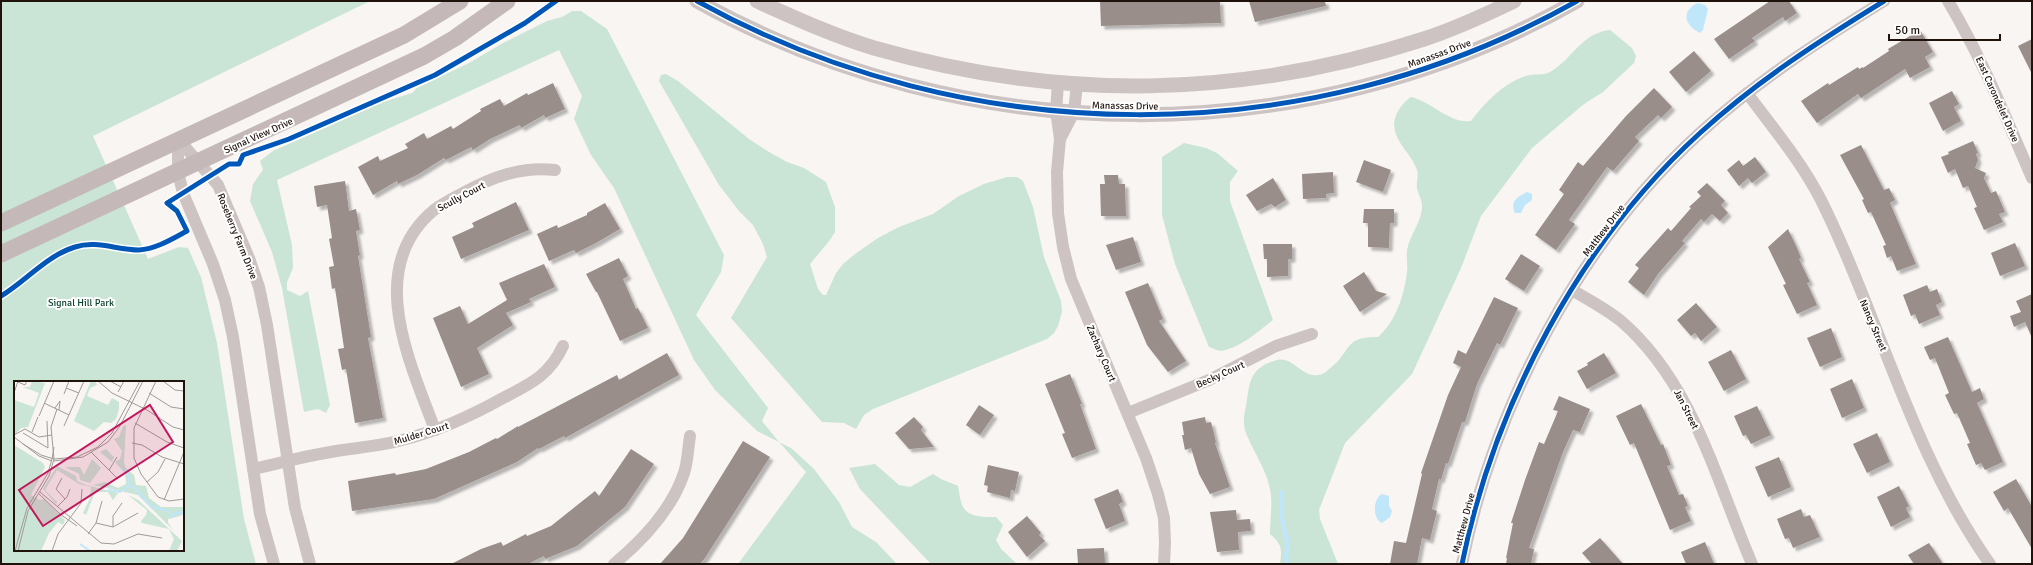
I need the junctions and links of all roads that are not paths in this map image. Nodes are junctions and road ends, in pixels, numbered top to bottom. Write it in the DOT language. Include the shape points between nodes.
graph roads {
  1 [pos="460,1"];
  2 [pos="506,1"];
  3 [pos="697,1"];
  4 [pos="757,1"];
  5 [pos="1514,1"];
  6 [pos="1577,1"];
  7 [pos="1884,1"];
  8 [pos="1948,1"];
  9 [pos="1058,83"];
  10 [pos="1077,84"];
  11 [pos="1747,93"];
  12 [pos="1056,111"];
  13 [pos="1074,112"];
  14 [pos="178,139"];
  15 [pos="1060,139"];
  16 [pos="199,161"];
  17 [pos="555,170"];
  18 [pos="178,172"];
  19 [pos="2032,178"];
  20 [pos="1,223"];
  21 [pos="1,254"];
  22 [pos="1572,290"];
  23 [pos="1312,334"];
  24 [pos="563,346"];
  25 [pos="1128,413"];
  26 [pos="435,430"];
  27 [pos="690,436"];
  28 [pos="287,461"];
  29 [pos="253,469"];
  30 [pos="274,564"];
  31 [pos="310,564"];
  32 [pos="614,564"];
  33 [pos="1164,564"];
  34 [pos="1462,564"];
  35 [pos="1752,564"];
  36 [pos="1990,564"];
  1 -- 14 [label="main road" via="404,35"];
  2 -- 16 [label="main road, Signal View Drive" via="455,38 424,56"];
  3 -- 12 [label="street, Manassas Drive" via="772,38 882,79 989,102"];
  4 -- 9 [label="street, Manassas Drive" via="825,31 873,48 975,72"];
  5 -- 10 [label="street, Manassas Drive" via="1424,39 1330,65 1278,76 1170,87"];
  6 -- 13 [label="street, Manassas Drive" via="1508,36 1460,56 1408,74 1315,98 1222,111 1170,115"];
  7 -- 11 [label="street, Matthew Drive" via="1810,46"];
  8 -- 19 [label="street, East Carondelet Drive" via="1975,49"];
  9 -- 10 [label="street, Manassas Drive"];
  9 -- 12 [label="street, Zachary Court"];
  10 -- 13 [label="street, Zachary Court"];
  11 -- 22 [label="street, Matthew Drive" via="1673,159 1631,207"];
  11 -- 36 [label="street, Nancy Street" via="1788,148 1820,199 1927,453 1965,525"];
  12 -- 13 [label="street, Manassas Drive"];
  12 -- 15 [label="street, Zachary Court"];
  13 -- 15 [label="street, Zachary Court"];
  14 -- 16 [label="street, Roseberry Farm Drive"];
  14 -- 18 [label="street"];
  14 -- 20 [label="main road"];
  15 -- 25 [label="street, Zachary Court" via="1056,172 1062,247 1071,279"];
  16 -- 18 [label="main road, Signal View Drive"];
  16 -- 28 [label="street, Roseberry Farm Drive" via="218,185 259,287"];
  17 -- 26 [label="street, Scully Court" via="521,170 466,191 442,204 428,216 413,233 404,250 397,282 398,315 403,341"];
  18 -- 21 [label="main road, Signal View Drive"];
  18 -- 29 [label="street" via="182,193 213,264 225,300"];
  22 -- 34 [label="street, Matthew Drive" via="1513,401 1470,527"];
  22 -- 35 [label="street, Jan Street" via="1620,321 1669,375 1701,437"];
  23 -- 25 [label="street, Becky Court" via="1276,346 1216,377"];
  24 -- 26 [label="street, Mulder Court" via="557,359 537,380 469,416"];
  25 -- 33 [label="street, Zachary Court" via="1146,458 1164,518"];
  26 -- 28 [label="street, Mulder Court" via="401,441"];
  27 -- 32 [label="street" via="684,472 676,492 637,544"];
  28 -- 29 [label="street, Mulder Court"];
  28 -- 31 [label="street, Roseberry Farm Drive" via="295,508"];
  29 -- 30 [label="street" via="260,514"];
}
